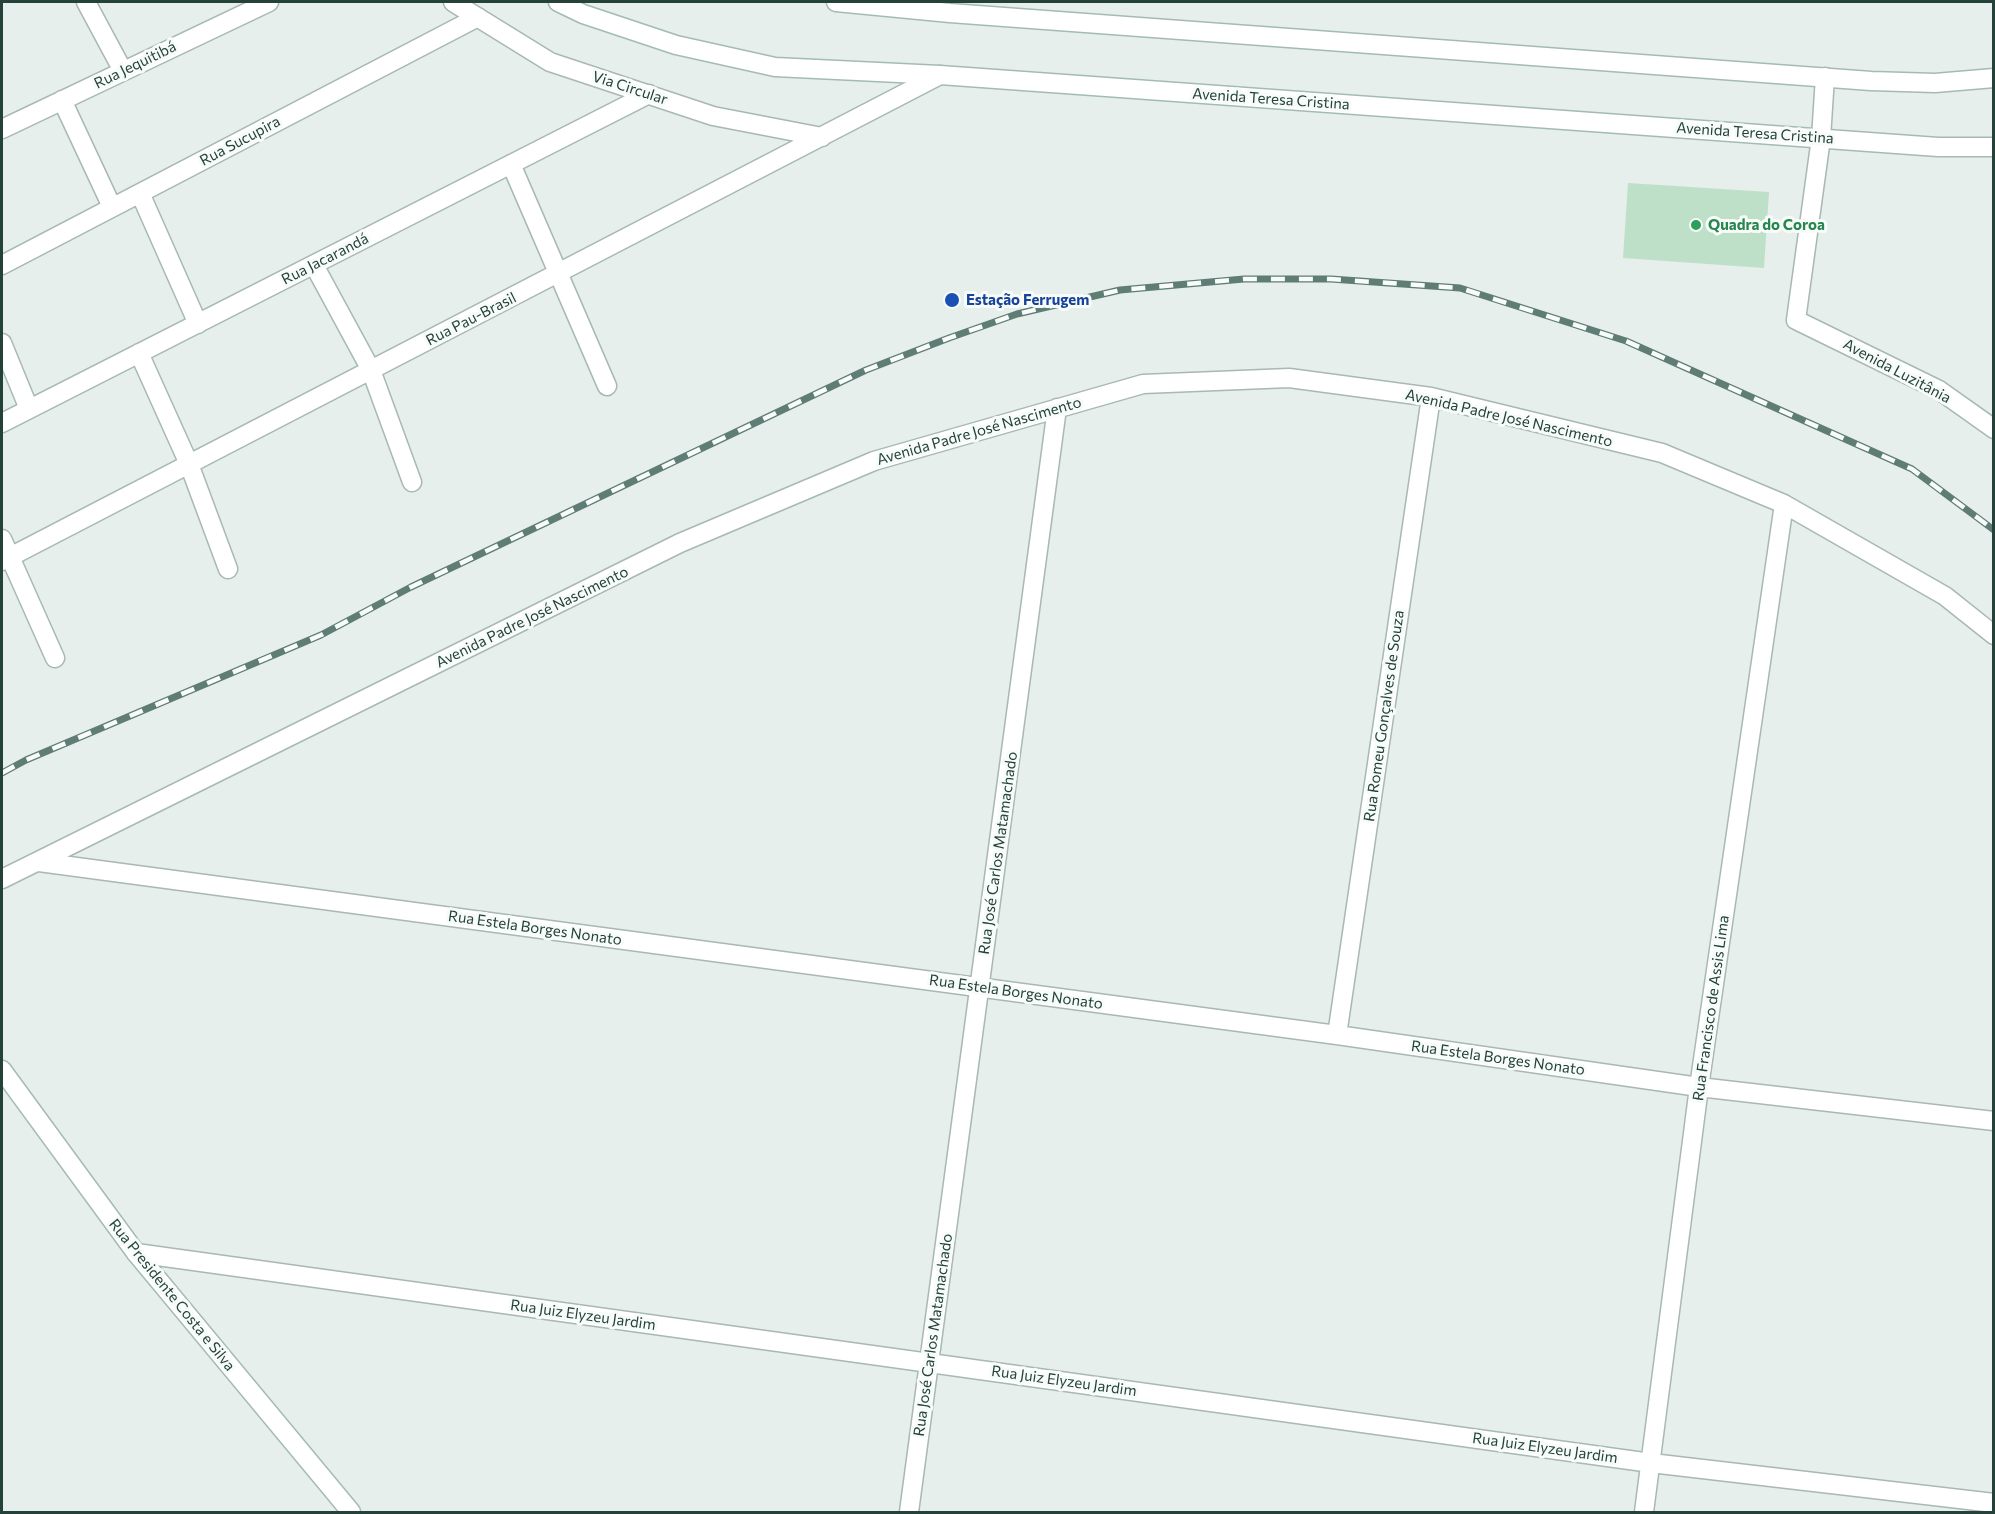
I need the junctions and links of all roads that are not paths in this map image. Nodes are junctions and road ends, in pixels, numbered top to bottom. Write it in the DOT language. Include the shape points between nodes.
graph roads {
  1 [pos="86,2"];
  2 [pos="268,2"];
  3 [pos="453,2"];
  4 [pos="558,2"];
  5 [pos="836,2"];
  6 [pos="478,17"];
  7 [pos="123,71"];
  8 [pos="940,75"];
  9 [pos="1825,77"];
  10 [pos="1994,78"];
  11 [pos="649,94"];
  12 [pos="62,100"];
  13 [pos="2,129"];
  14 [pos="822,137"];
  15 [pos="1821,138"];
  16 [pos="1994,147"];
  17 [pos="511,164"];
  18 [pos="140,193"];
  19 [pos="112,207"];
  20 [pos="2,265"];
  21 [pos="314,265"];
  22 [pos="558,274"];
  23 [pos="198,324"];
  24 [pos="2,343"];
  25 [pos="139,353"];
  26 [pos="371,370"];
  27 [pos="607,386"];
  28 [pos="1431,397"];
  29 [pos="1058,408"];
  30 [pos="29,409"];
  31 [pos="2,423"];
  32 [pos="1994,429"];
  33 [pos="189,464"];
  34 [pos="412,482"];
  35 [pos="1784,504"];
  36 [pos="2,539"];
  37 [pos="6,559"];
  38 [pos="228,570"];
  39 [pos="1994,635"];
  40 [pos="55,658"];
  41 [pos="39,861"];
  42 [pos="2,879"];
  43 [pos="980,987"];
  44 [pos="1337,1035"];
  45 [pos="2,1071"];
  46 [pos="1699,1088"];
  47 [pos="1994,1121"];
  48 [pos="136,1252"];
  49 [pos="929,1363"];
  50 [pos="1651,1463"];
  51 [pos="1994,1503"];
  52 [pos="351,1512"];
  53 [pos="909,1512"];
  54 [pos="1644,1512"];
  1 -- 7 [label="street"];
  2 -- 7 [label="street, Rua Jequitibá"];
  3 -- 6 [label="street, Via Circular"];
  4 -- 8 [label="street, Avenida Teresa Cristina" via="676,45 775,68"];
  5 -- 9 [label="street"];
  6 -- 11 [label="street, Via Circular" via="550,62"];
  6 -- 18 [label="street, Rua Sucupira"];
  7 -- 12 [label="street, Rua Jequitibá"];
  8 -- 14 [label="street, Rua Pau-Brasil"];
  8 -- 15 [label="street, Avenida Teresa Cristina"];
  9 -- 10 [label="street" via="1935,83"];
  9 -- 15 [label="street"];
  11 -- 14 [label="street, Via Circular" via="713,116"];
  11 -- 17 [label="street, Rua Jacarandá"];
  12 -- 13 [label="street, Rua Jequitibá"];
  12 -- 19 [label="street"];
  14 -- 22 [label="street, Rua Pau-Brasil"];
  15 -- 16 [label="street, Avenida Teresa Cristina"];
  15 -- 32 [label="street, Avenida Luzitânia" via="1796,320 1939,390"];
  17 -- 21 [label="street, Rua Jacarandá"];
  17 -- 22 [label="street"];
  18 -- 19 [label="street, Rua Sucupira"];
  18 -- 23 [label="street"];
  19 -- 20 [label="street, Rua Sucupira"];
  21 -- 23 [label="street, Rua Jacarandá"];
  21 -- 26 [label="street"];
  22 -- 26 [label="street, Rua Pau-Brasil"];
  22 -- 27 [label="street"];
  23 -- 25 [label="street, Rua Jacarandá"];
  24 -- 30 [label="street"];
  25 -- 30 [label="street, Rua Jacarandá"];
  25 -- 33 [label="street"];
  26 -- 33 [label="street, Rua Pau-Brasil"];
  26 -- 34 [label="street"];
  28 -- 29 [label="street, Avenida Padre José Nascimento" via="1289,378 1143,384"];
  28 -- 35 [label="street, Avenida Padre José Nascimento" via="1662,453"];
  28 -- 44 [label="street, Rua Romeu Gonçalves de Souza"];
  29 -- 41 [label="street, Avenida Padre José Nascimento" via="874,461 680,543"];
  29 -- 43 [label="street, Rua José Carlos Matamachado"];
  30 -- 31 [label="street, Rua Jacarandá"];
  33 -- 37 [label="street, Rua Pau-Brasil"];
  33 -- 38 [label="street"];
  35 -- 39 [label="street, Avenida Padre José Nascimento" via="1945,596"];
  35 -- 46 [label="street, Rua Francisco de Assis Lima"];
  36 -- 37 [label="street"];
  37 -- 40 [label="street"];
  41 -- 42 [label="street, Avenida Padre José Nascimento"];
  41 -- 43 [label="street, Rua Estela Borges Nonato"];
  43 -- 44 [label="street, Rua Estela Borges Nonato"];
  43 -- 49 [label="street, Rua José Carlos Matamachado"];
  44 -- 46 [label="street, Rua Estela Borges Nonato"];
  45 -- 48 [label="street, Rua Presidente Costa e Silva"];
  46 -- 47 [label="street, Rua Estela Borges Nonato"];
  46 -- 50 [label="street, Rua Francisco de Assis Lima"];
  48 -- 49 [label="street, Rua Juiz Elyzeu Jardim"];
  48 -- 52 [label="street, Rua Presidente Costa e Silva"];
  49 -- 50 [label="street, Rua Juiz Elyzeu Jardim"];
  49 -- 53 [label="street, Rua José Carlos Matamachado"];
  50 -- 51 [label="street, Rua Juiz Elyzeu Jardim"];
  50 -- 54 [label="street, Rua Francisco de Assis Lima"];
}
